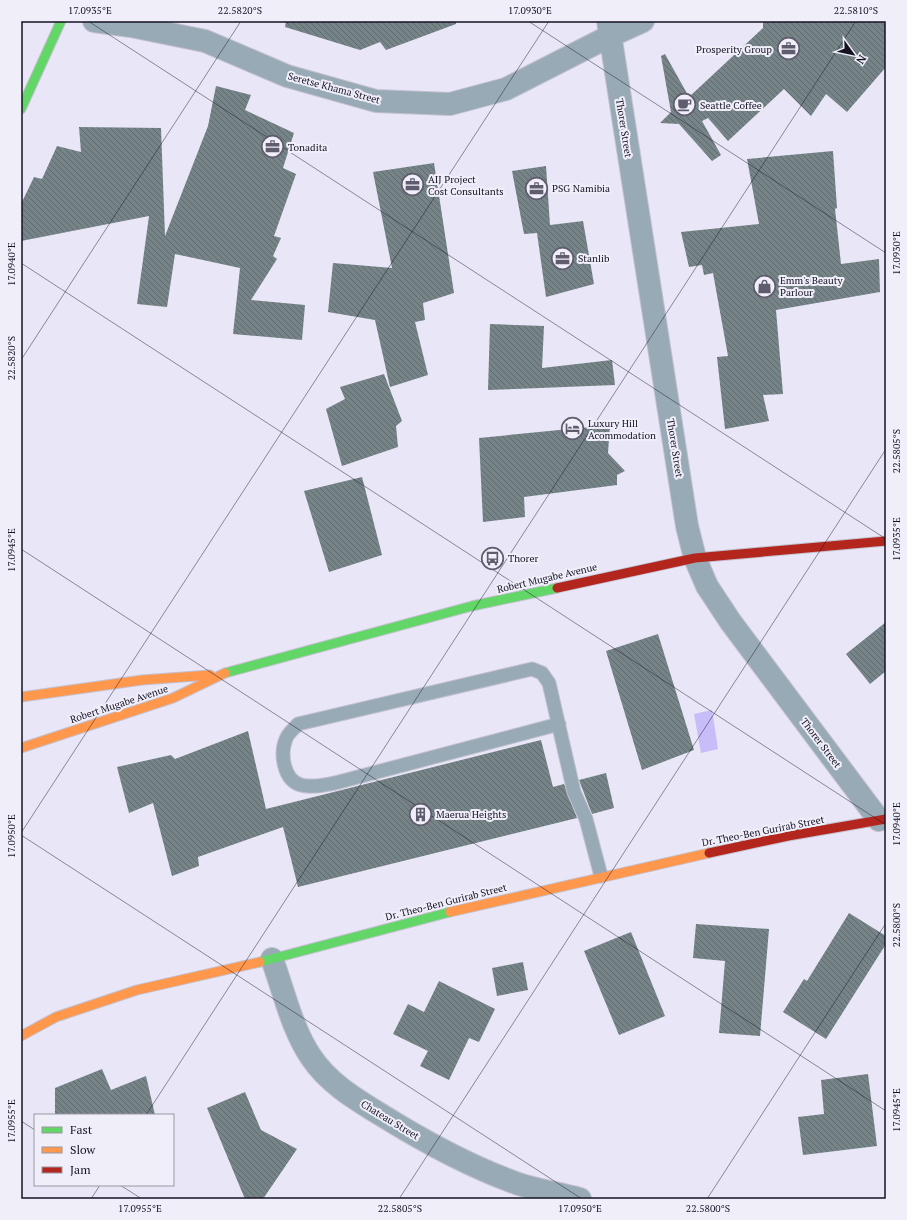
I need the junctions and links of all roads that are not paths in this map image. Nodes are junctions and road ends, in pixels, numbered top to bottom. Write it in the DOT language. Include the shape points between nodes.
graph roads {
  1 [pos="61,21"];
  2 [pos="94,21"];
  3 [pos="177,21"];
  4 [pos="643,21"];
  5 [pos="609,28"];
  6 [pos="205,41"];
  7 [pos="21,109"];
  8 [pos="886,541"];
  9 [pos="695,558"];
  10 [pos="220,674"];
  11 [pos="21,696"];
  12 [pos="559,724"];
  13 [pos="21,748"];
  14 [pos="883,820"];
  15 [pos="601,876"];
  16 [pos="272,959"];
  17 [pos="21,1036"];
  18 [pos="580,1199"];
  1 -- 7 [label="main road"];
  2 -- 6 [label="street, Seretse Khama Street"];
  3 -- 6 [label="street, Seretse Khama Street"];
  4 -- 5 [label="street, Seretse Khama Street"];
  5 -- 6 [label="street, Seretse Khama Street" via="506,89 450,104 376,102 287,76"];
  5 -- 9 [label="street, Thorer Street" via="687,526"];
  8 -- 9 [label="main road, Robert Mugabe Avenue"];
  9 -- 10 [label="main road, Robert Mugabe Avenue" via="472,606"];
  9 -- 14 [label="street, Thorer Street" via="707,586 730,621"];
  10 -- 11 [label="main road, Robert Mugabe Avenue" via="142,680"];
  10 -- 13 [label="main road, Robert Mugabe Avenue" via="173,698"];
  12 -- 12 [label="lane" via="549,683 542,673 532,669 298,724 286,737 282,751 284,768 299,784 314,787"];
  12 -- 15 [label="lane" via="574,792 586,819"];
  14 -- 15 [label="main road, Dr. Theo-Ben Gurirab Street" via="788,836"];
  15 -- 16 [label="main road, Dr. Theo-Ben Gurirab Street" via="474,905"];
  16 -- 17 [label="main road, Dr. Theo-Ben Gurirab Street" via="137,990 56,1017"];
  16 -- 18 [label="street, Chateau Street" via="299,1037 312,1058 339,1087 400,1127 463,1162 515,1182"];
}
